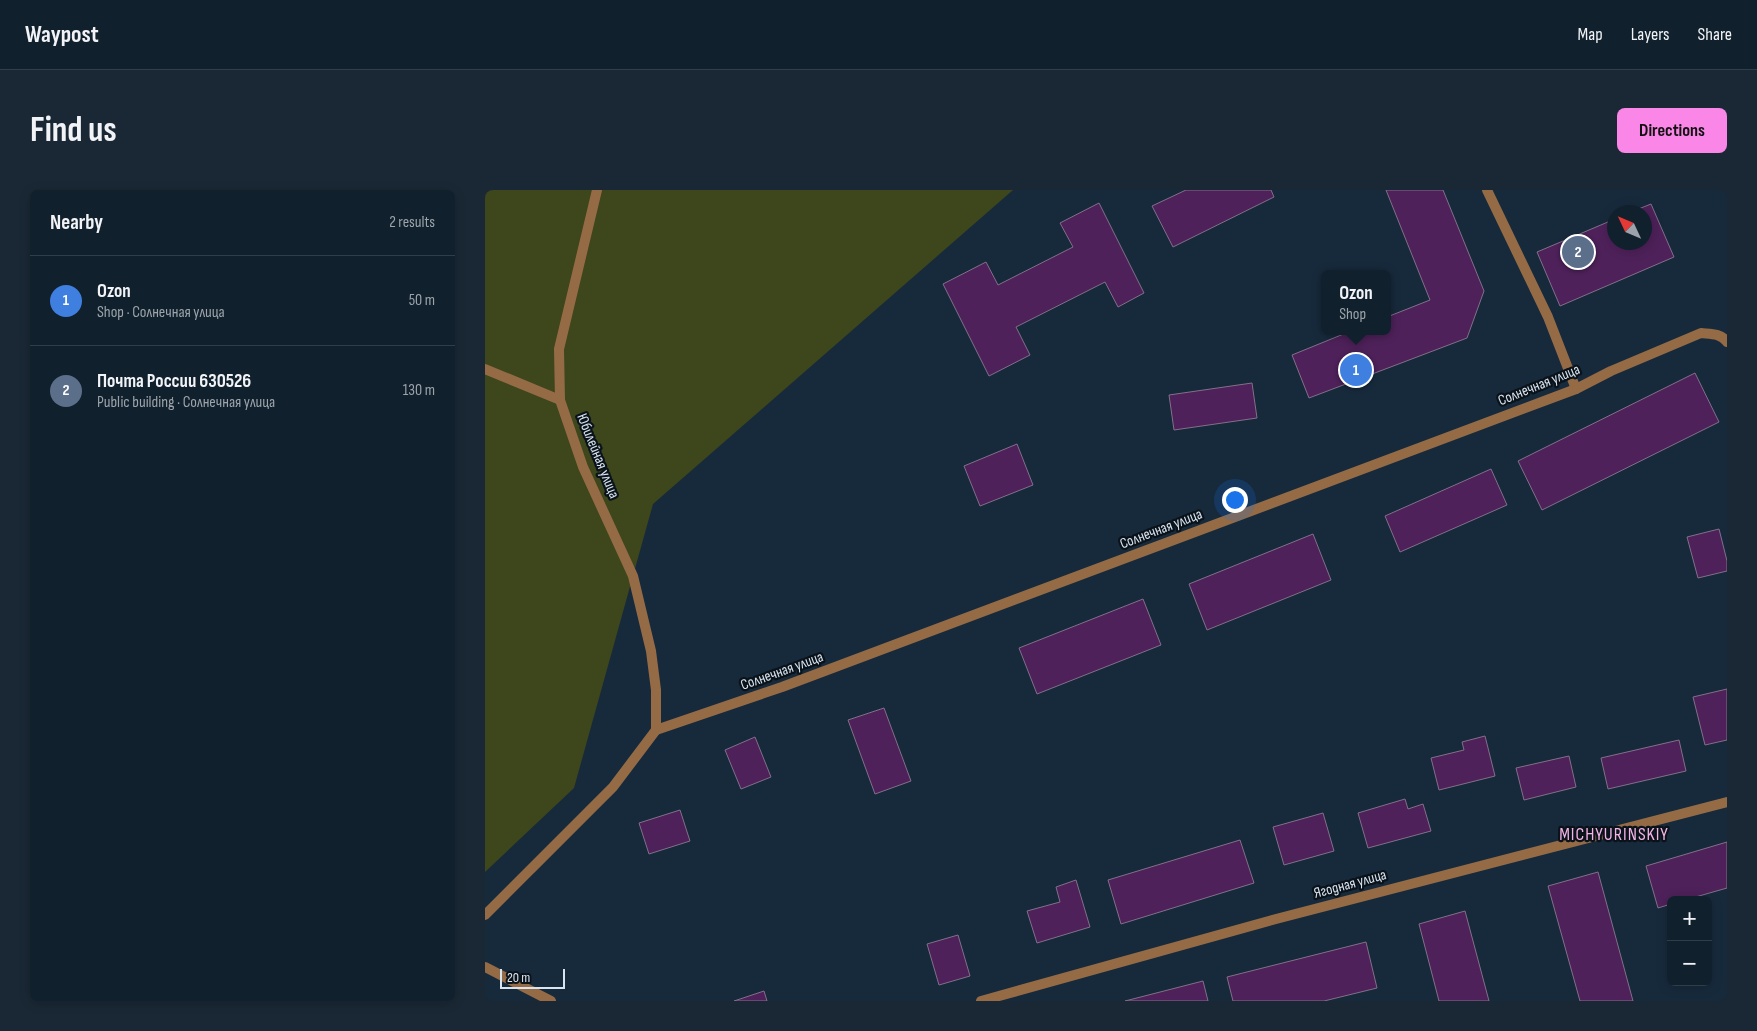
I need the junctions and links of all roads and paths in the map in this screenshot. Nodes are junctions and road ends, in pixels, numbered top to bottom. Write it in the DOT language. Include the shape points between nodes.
graph roads {
  1 [pos="597,190"];
  2 [pos="1487,190"];
  3 [pos="1727,342"];
  4 [pos="485,369"];
  5 [pos="1576,389"];
  6 [pos="560,400"];
  7 [pos="656,730"];
  8 [pos="1727,802"];
  9 [pos="485,916"];
  10 [pos="485,967"];
  11 [pos="551,1001"];
  12 [pos="981,1001"];
  1 -- 6 [label="street, Юбилейная улица" via="559,349"];
  2 -- 5 [label="street" via="1548,317"];
  3 -- 5 [label="street, Солнечная улица" via="1713,334 1701,334"];
  4 -- 6 [label="street"];
  5 -- 7 [label="street, Солнечная улица" via="782,688"];
  6 -- 7 [label="street, Юбилейная улица" via="583,467 633,576 651,650"];
  7 -- 9 [label="street" via="613,787"];
  8 -- 12 [label="street, Ягодная улица" via="1276,919"];
  10 -- 11 [label="street"];
}
